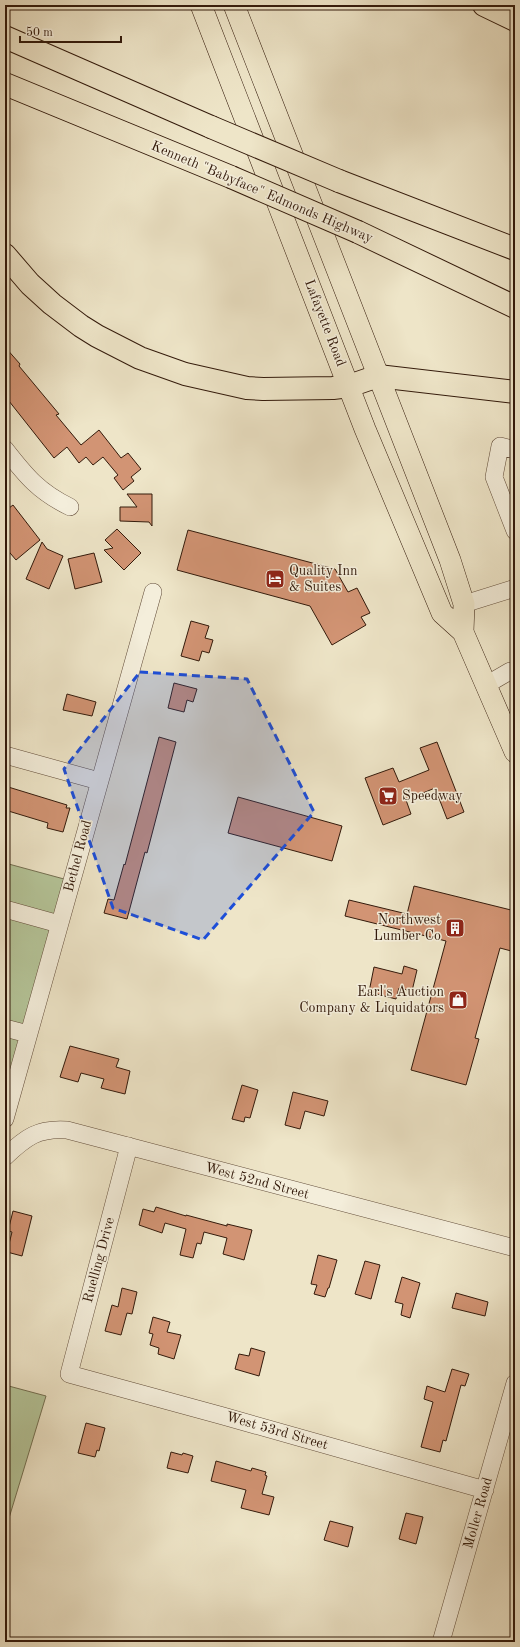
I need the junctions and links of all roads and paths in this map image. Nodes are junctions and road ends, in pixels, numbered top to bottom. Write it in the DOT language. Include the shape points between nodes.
graph roads {
  1 [pos="201,5"];
  2 [pos="234,5"];
  3 [pos="484,5"];
  4 [pos="515,20"];
  5 [pos="5,37"];
  6 [pos="5,84"];
  7 [pos="515,249"];
  8 [pos="5,255"];
  9 [pos="515,306"];
  10 [pos="378,376"];
  11 [pos="349,386"];
  12 [pos="515,392"];
  13 [pos="515,450"];
  14 [pos="6,454"];
  15 [pos="70,507"];
  16 [pos="515,531"];
  17 [pos="515,588"];
  18 [pos="152,592"];
  19 [pos="464,604"];
  20 [pos="463,632"];
  21 [pos="515,670"];
  22 [pos="486,684"];
  23 [pos="515,752"];
  24 [pos="5,755"];
  25 [pos="99,781"];
  26 [pos="5,909"];
  27 [pos="59,924"];
  28 [pos="5,1028"];
  29 [pos="28,1034"];
  30 [pos="5,1116"];
  31 [pos="129,1146"];
  32 [pos="5,1156"];
  33 [pos="515,1248"];
  34 [pos="69,1374"];
  35 [pos="515,1383"];
  36 [pos="485,1490"];
  37 [pos="441,1642"];
  1 -- 11 [label="main road, Lafayette Road"];
  2 -- 10 [label="main road, Lafayette Road"];
  3 -- 4 [label="highway"];
  5 -- 7 [label="highway, bridge" via="339,181"];
  6 -- 9 [label="highway, Kenneth \"Babyface\" Edmonds Highway, bridge" via="358,232"];
  8 -- 11 [label="highway" via="30,284 66,316 97,336 140,358 185,374 247,388 303,390"];
  10 -- 11 [label="highway"];
  10 -- 12 [label="highway"];
  10 -- 19 [label="main road, Lafayette Road" via="450,560"];
  11 -- 20 [label="main road, Lafayette Road" via="442,613"];
  13 -- 16 [label="street" via="500,446 494,477"];
  14 -- 15 [label="street" via="34,484 49,496"];
  17 -- 19 [label="street"];
  18 -- 25 [label="street, Bethel Road"];
  19 -- 20 [label="main road, Lafayette Road"];
  20 -- 22 [label="main road, Lafayette Road"];
  21 -- 22 [label="street"];
  22 -- 23 [label="main road, Lafayette Road"];
  24 -- 25 [label="street"];
  25 -- 27 [label="street, Bethel Road"];
  26 -- 27 [label="street"];
  27 -- 29 [label="street, Bethel Road"];
  28 -- 29 [label="street"];
  29 -- 30 [label="street, Bethel Road"];
  31 -- 32 [label="street, West 52nd Street" via="67,1130 52,1129 27,1138"];
  31 -- 33 [label="street, West 52nd Street"];
  31 -- 34 [label="street, Ruelling Drive"];
  34 -- 36 [label="street, West 53rd Street"];
  35 -- 36 [label="street, Moller Road"];
  36 -- 37 [label="street, Moller Road"];
}
